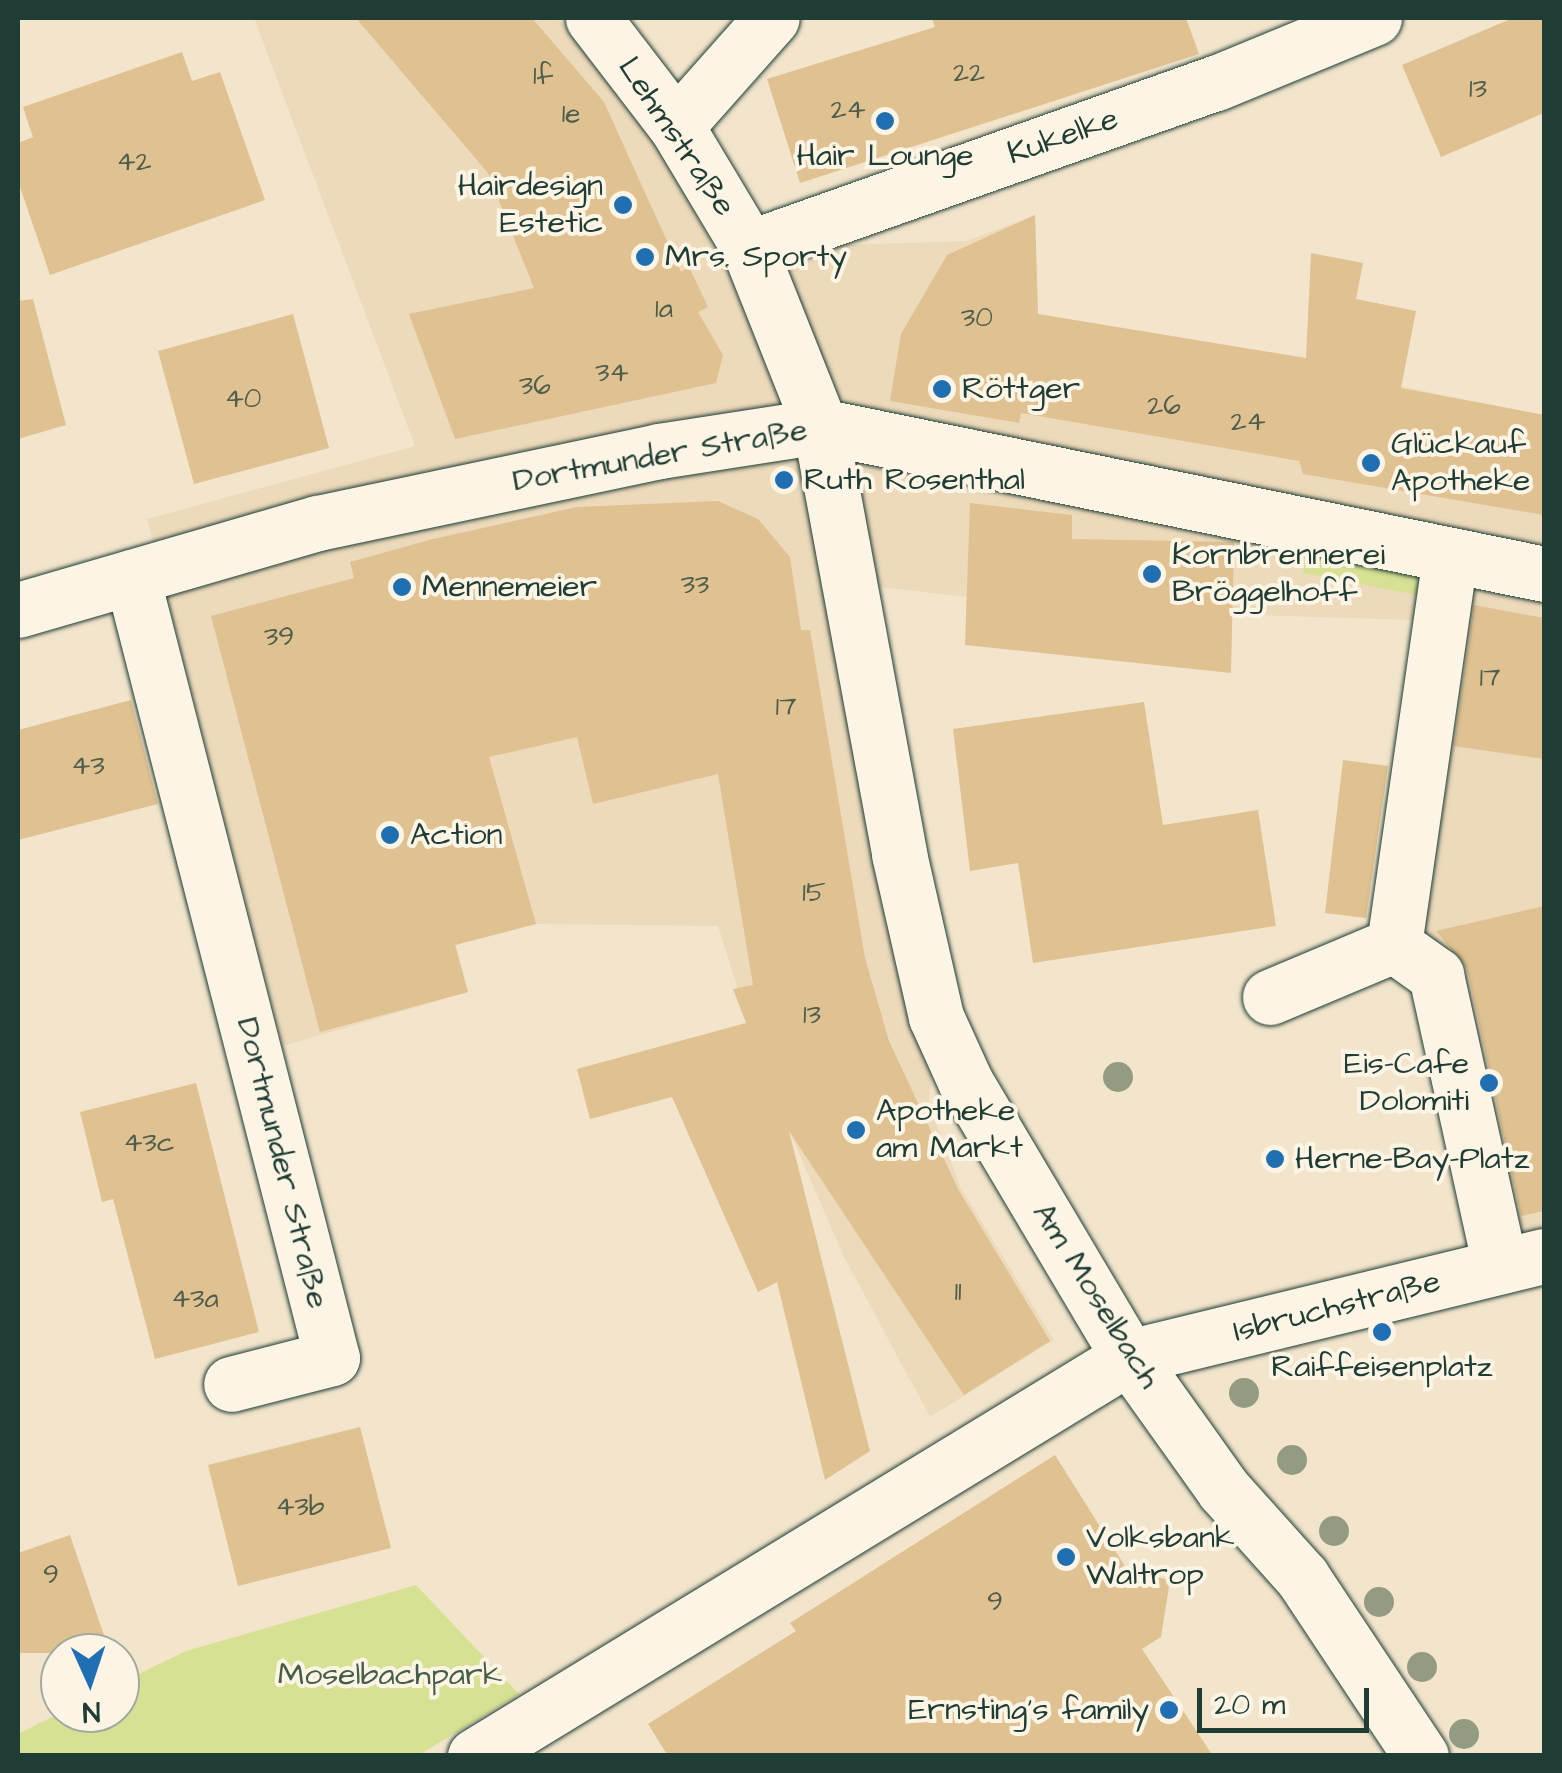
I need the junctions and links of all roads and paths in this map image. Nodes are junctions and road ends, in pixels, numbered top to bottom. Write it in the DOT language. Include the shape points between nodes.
graph roads {
  1 [pos="594,18"];
  2 [pos="772,18"];
  3 [pos="1374,18"];
  4 [pos="676,126"];
  5 [pos="749,248"];
  6 [pos="820,426"];
  7 [pos="1450,554"];
  8 [pos="1544,574"];
  9 [pos="132,577"];
  10 [pos="18,610"];
  11 [pos="1394,945"];
  12 [pos="1270,997"];
  13 [pos="1522,1261"];
  14 [pos="1129,1357"];
  15 [pos="231,1384"];
  16 [pos="475,1756"];
  17 [pos="1422,1756"];
  1 -- 4 [label="street, Lehmstraße"];
  2 -- 4 [label="street"];
  3 -- 5 [label="street, Kukelke" via="1216,83"];
  4 -- 5 [label="street, Lehmstraße"];
  5 -- 6 [label="street, Lehmstraße"];
  6 -- 7 [label="street, Dortmunder Straße"];
  6 -- 9 [label="street, Dortmunder Straße" via="659,451 318,523"];
  6 -- 14 [label="street, Am Moselbach" via="936,1017 966,1083"];
  7 -- 8 [label="street, Dortmunder Straße"];
  7 -- 11 [label="street"];
  9 -- 10 [label="street, Dortmunder Straße"];
  9 -- 15 [label="street, Dortmunder Straße" via="332,1358"];
  11 -- 12 [label="street"];
  11 -- 13 [label="street" via="1436,975"];
  13 -- 14 [label="street, Isbruchstraße"];
  14 -- 16 [label="street, Isbruchstraße"];
  14 -- 17 [label="street, Am Moselbach" via="1224,1490 1302,1577"];
}
